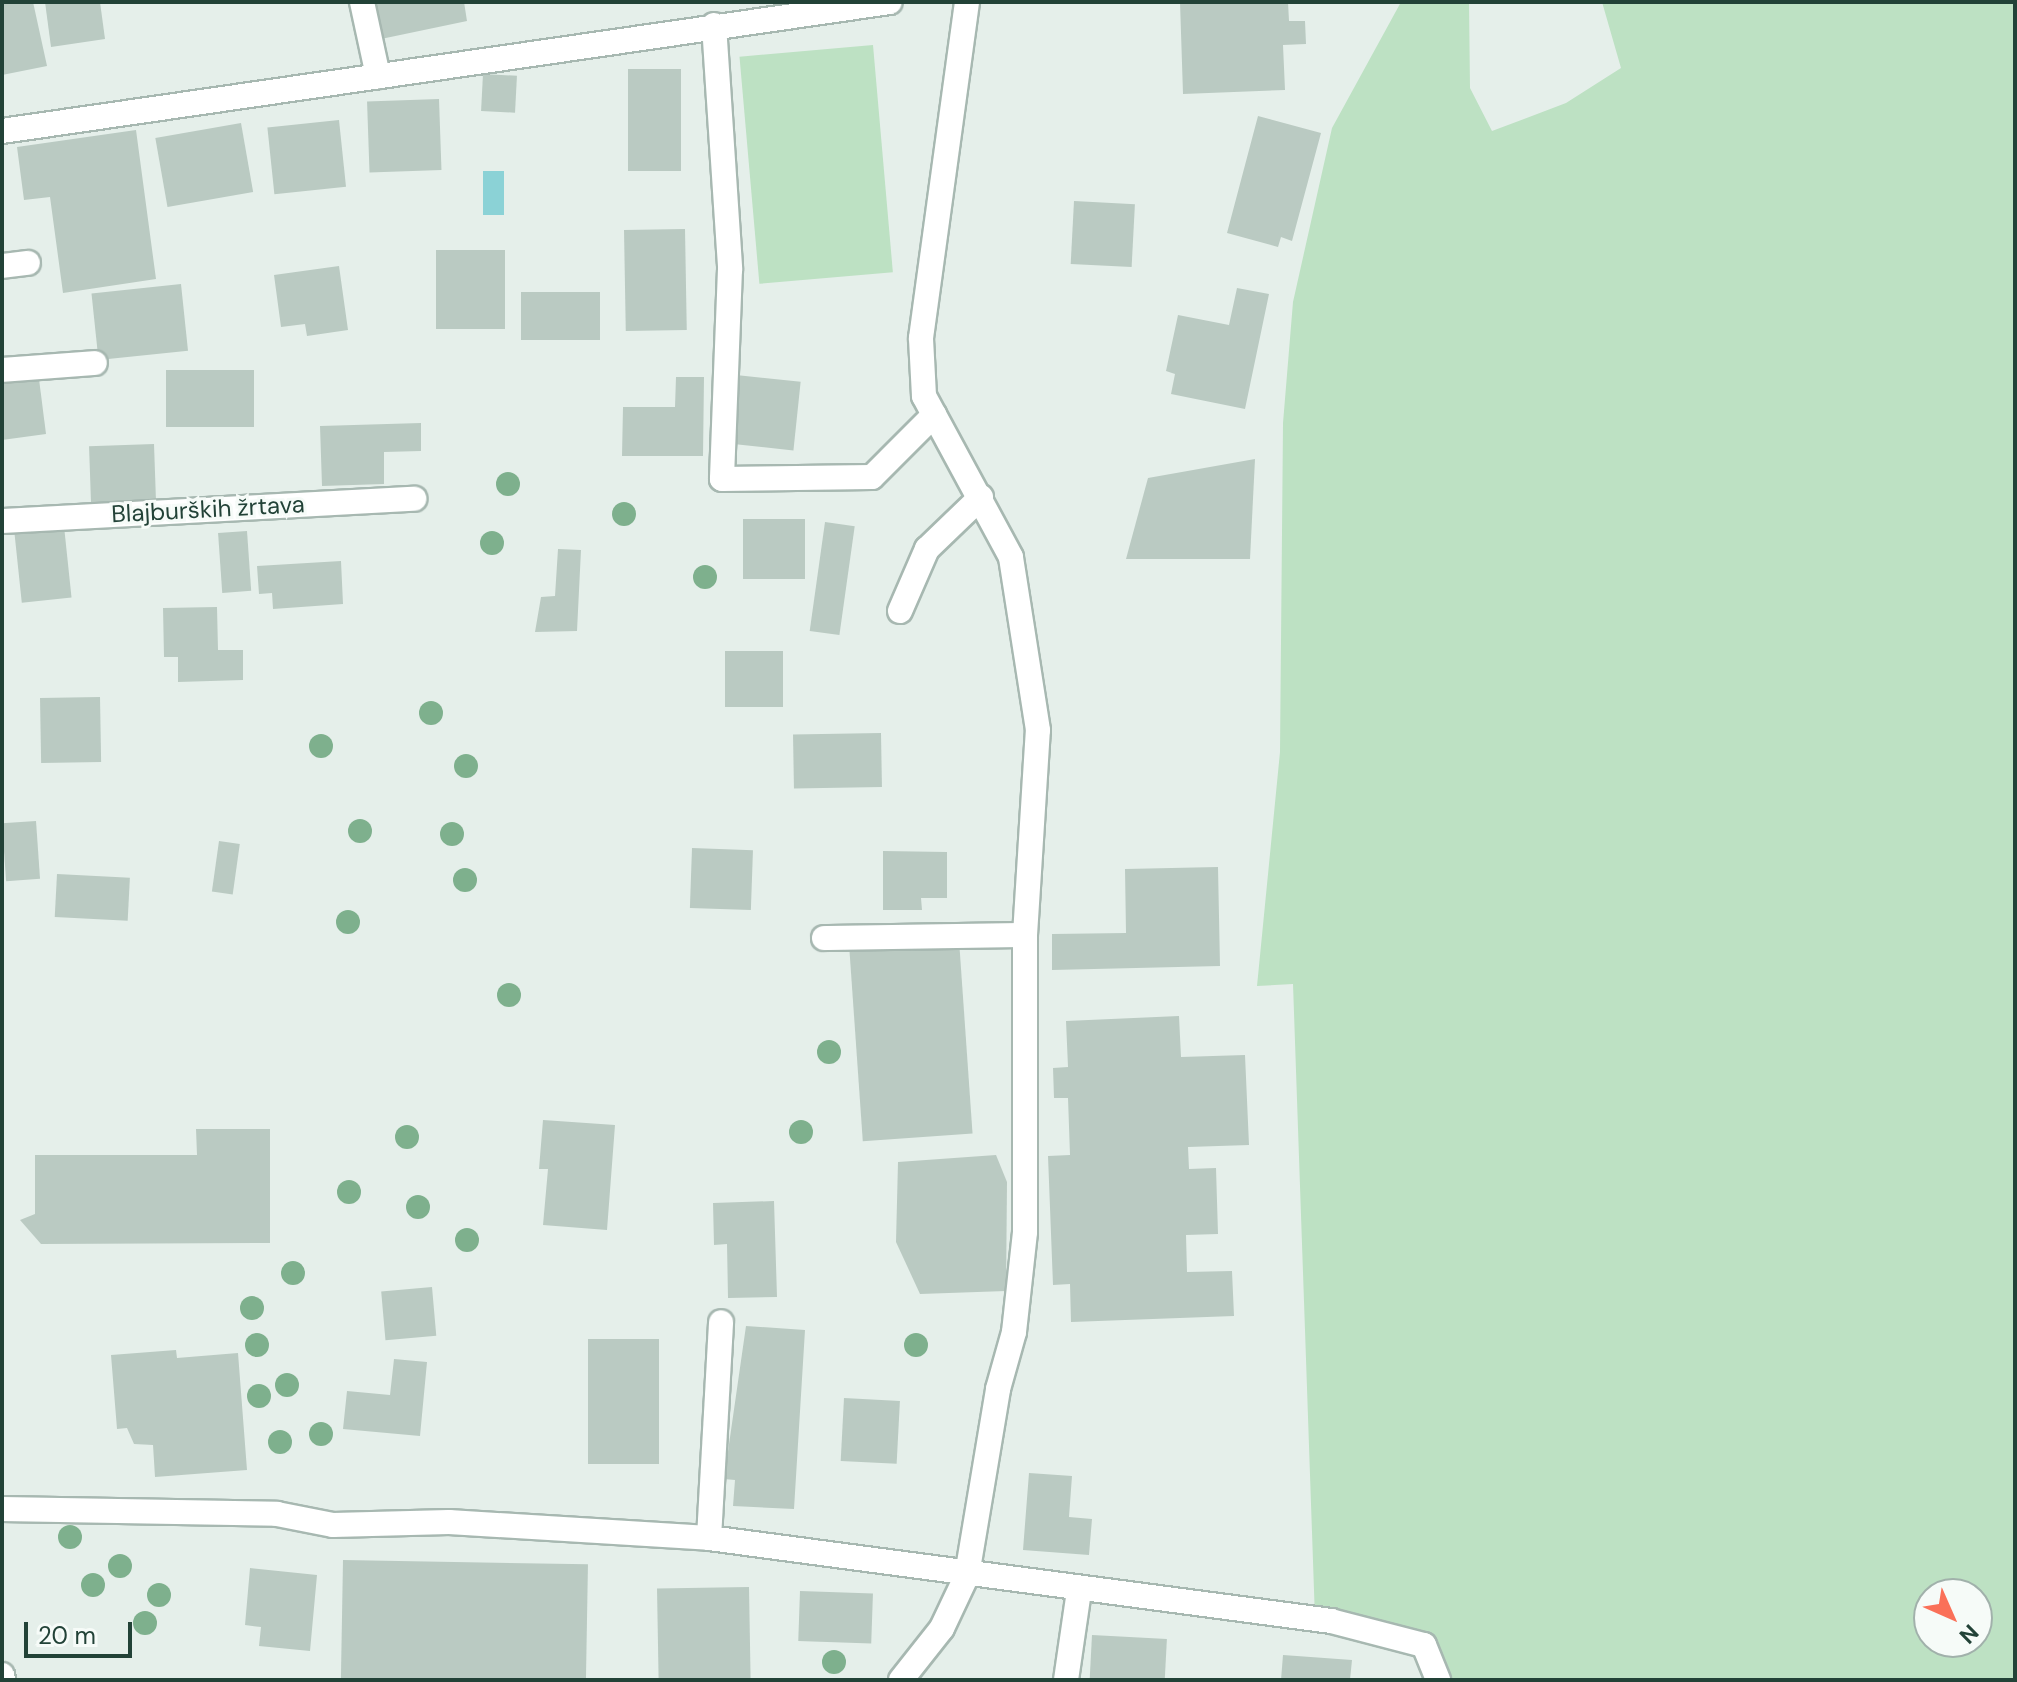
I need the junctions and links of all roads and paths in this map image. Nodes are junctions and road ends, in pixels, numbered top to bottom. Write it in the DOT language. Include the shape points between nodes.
graph roads {
  1 [pos="362,2"];
  2 [pos="967,2"];
  3 [pos="880,3"];
  4 [pos="714,25"];
  5 [pos="378,76"];
  6 [pos="2,131"];
  7 [pos="28,263"];
  8 [pos="2,266"];
  9 [pos="95,363"];
  10 [pos="2,370"];
  11 [pos="934,415"];
  12 [pos="981,497"];
  13 [pos="414,499"];
  14 [pos="2,521"];
  15 [pos="900,611"];
  16 [pos="1025,935"];
  17 [pos="824,938"];
  18 [pos="721,1322"];
  19 [pos="2,1509"];
  20 [pos="709,1538"];
  21 [pos="967,1575"];
  22 [pos="1079,1591"];
  23 [pos="901,1680"];
  24 [pos="1066,1680"];
  25 [pos="1438,1680"];
  1 -- 5 [label="street"];
  2 -- 11 [label="street" via="921,338 924,396"];
  3 -- 4 [label="street"];
  4 -- 5 [label="street"];
  4 -- 11 [label="street" via="730,269 722,479 872,477"];
  5 -- 6 [label="street"];
  7 -- 8 [label="street"];
  9 -- 10 [label="street"];
  11 -- 12 [label="street"];
  12 -- 15 [label="street" via="927,549"];
  12 -- 16 [label="street" via="1011,557 1038,730"];
  13 -- 14 [label="street, Blajburških žrtava"];
  16 -- 17 [label="street"];
  16 -- 21 [label="street" via="1025,1232 1014,1332 998,1389"];
  18 -- 20 [label="street"];
  19 -- 20 [label="street" via="277,1514 333,1525 449,1522"];
  20 -- 21 [label="street"];
  21 -- 22 [label="street"];
  21 -- 23 [label="street" via="942,1628"];
  22 -- 24 [label="street"];
  22 -- 25 [label="street" via="1384,1632 1424,1645"];
}
